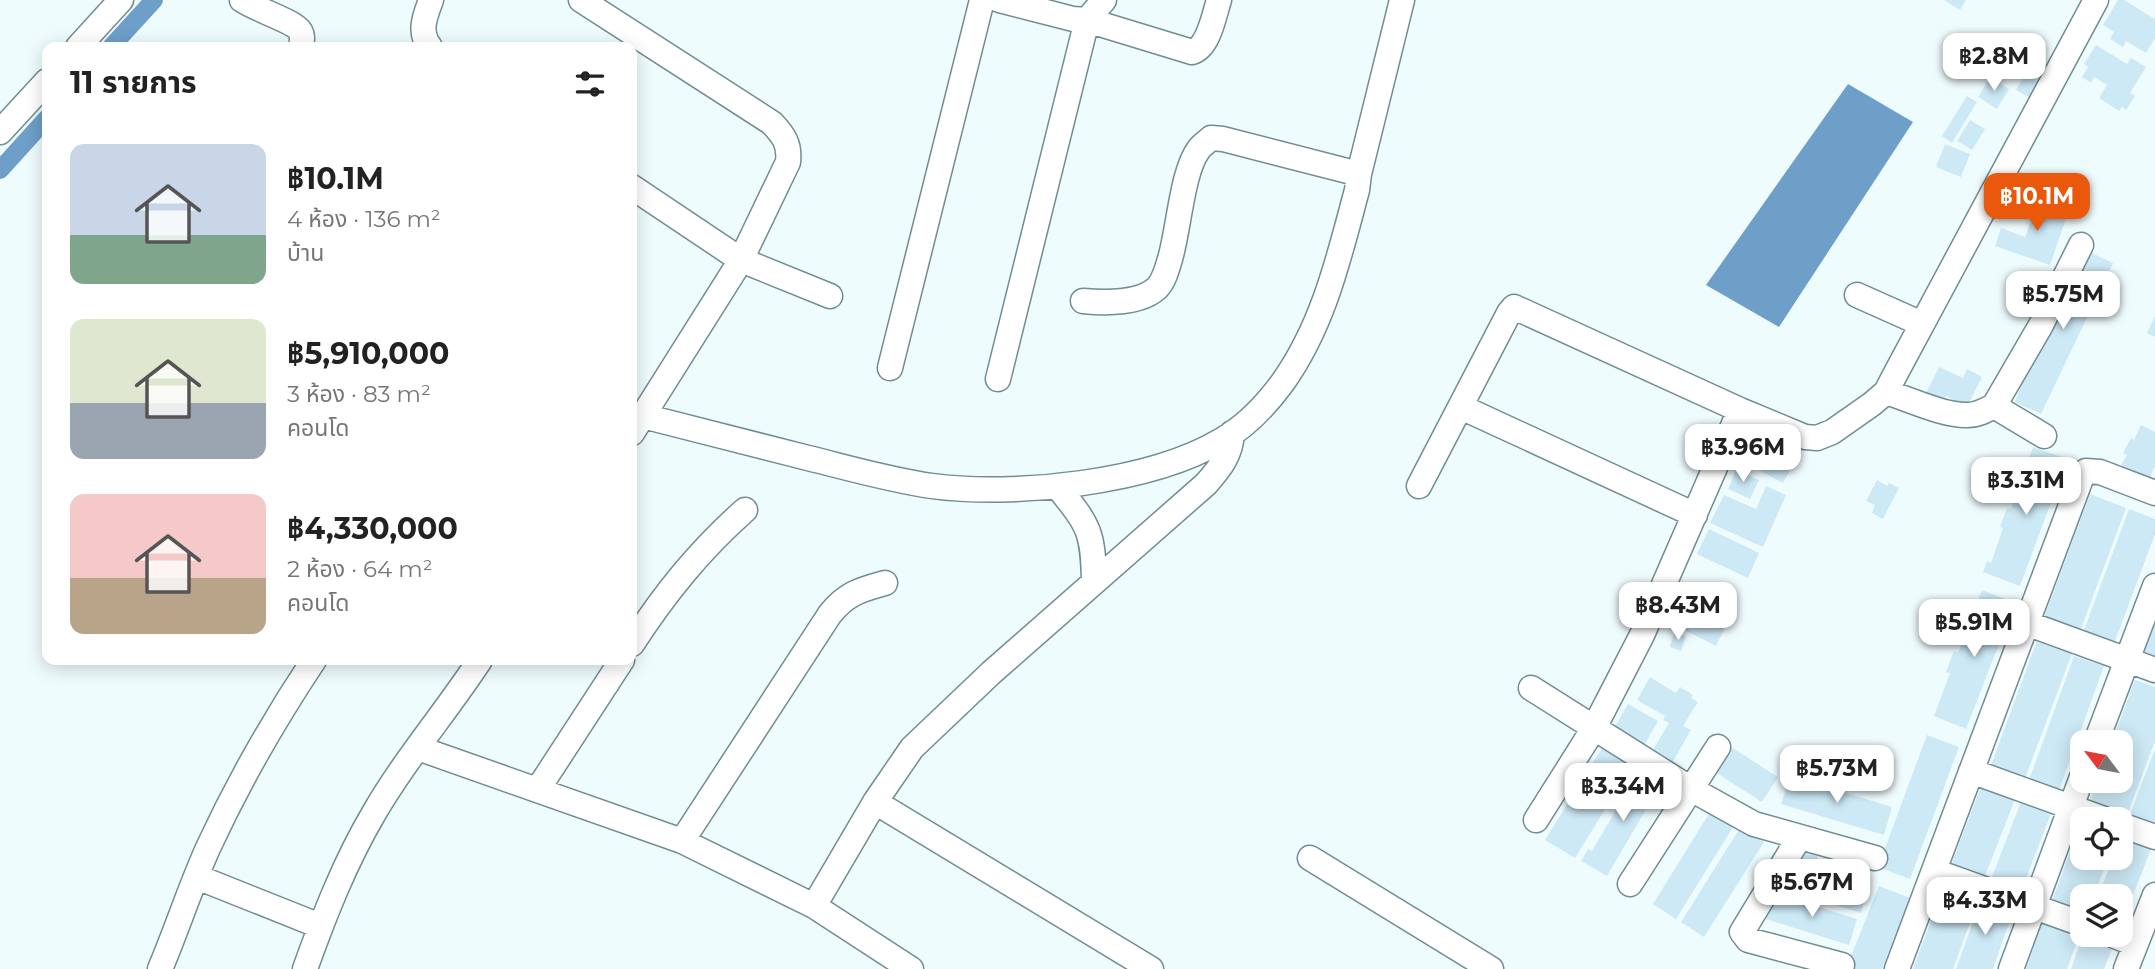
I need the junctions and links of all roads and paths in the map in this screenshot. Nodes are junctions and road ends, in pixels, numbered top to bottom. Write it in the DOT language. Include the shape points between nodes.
graph roads {
  1 [pos="121,0"];
  2 [pos="242,0"];
  3 [pos="431,0"];
  4 [pos="581,0"];
  5 [pos="982,0"];
  6 [pos="999,0"];
  7 [pos="1104,0"];
  8 [pos="1219,0"];
  9 [pos="1402,0"];
  10 [pos="2096,0"];
  11 [pos="1087,20"];
  12 [pos="83,42"];
  13 [pos="301,42"];
  14 [pos="426,42"];
  15 [pos="42,86"];
  16 [pos="0,132"];
  17 [pos="1359,174"];
  18 [pos="637,190"];
  19 [pos="2081,245"];
  20 [pos="741,260"];
  21 [pos="830,296"];
  22 [pos="1857,296"];
  23 [pos="1083,301"];
  24 [pos="1922,324"];
  25 [pos="890,368"];
  26 [pos="998,379"];
  27 [pos="1886,392"];
  28 [pos="1994,406"];
  29 [pos="1461,407"];
  30 [pos="1740,410"];
  31 [pos="637,425"];
  32 [pos="1232,433"];
  33 [pos="2044,436"];
  34 [pos="1057,486"];
  35 [pos="1419,486"];
  36 [pos="2155,494"];
  37 [pos="745,510"];
  38 [pos="1695,515"];
  39 [pos="1094,582"];
  40 [pos="886,583"];
  41 [pos="2155,586"];
  42 [pos="2025,623"];
  43 [pos="637,637"];
  44 [pos="2129,661"];
  45 [pos="311,665"];
  46 [pos="476,665"];
  47 [pos="619,665"];
  48 [pos="2155,670"];
  49 [pos="1531,688"];
  50 [pos="1594,728"];
  51 [pos="2101,730"];
  52 [pos="1718,747"];
  53 [pos="418,748"];
  54 [pos="1972,771"];
  55 [pos="538,789"];
  56 [pos="1691,789"];
  57 [pos="2076,793"];
  58 [pos="875,802"];
  59 [pos="2071,807"];
  60 [pos="2070,810"];
  61 [pos="1536,820"];
  62 [pos="2133,829"];
  63 [pos="2155,837"];
  64 [pos="1799,838"];
  65 [pos="681,841"];
  66 [pos="1310,858"];
  67 [pos="1875,858"];
  68 [pos="1934,871"];
  69 [pos="197,877"];
  70 [pos="1630,884"];
  71 [pos="2154,903"];
  72 [pos="814,906"];
  73 [pos="2034,906"];
  74 [pos="2070,920"];
  75 [pos="320,926"];
  76 [pos="2135,944"];
  77 [pos="1843,965"];
  78 [pos="1489,968"];
  79 [pos="160,969"];
  80 [pos="304,969"];
  81 [pos="911,969"];
  82 [pos="1152,969"];
  83 [pos="1897,969"];
  84 [pos="2011,969"];
  85 [pos="2126,969"];
  1 -- 12 [label="street"];
  2 -- 13 [label="street" via="298,27"];
  3 -- 14 [label="street" via="422,23"];
  4 -- 20 [label="street" via="772,123 785,136 788,163"];
  5 -- 25 [label="street"];
  6 -- 11 [label="street"];
  7 -- 11 [label="street"];
  8 -- 11 [label="street" via="1204,43 1195,52"];
  9 -- 17 [label="street"];
  10 -- 24 [label="street"];
  11 -- 26 [label="street"];
  15 -- 16 [label="street"];
  17 -- 23 [label="street" via="1211,138 1199,148 1190,167 1175,240 1156,289 1122,302"];
  17 -- 32 [label="street" via="1332,283 1306,347 1282,384"];
  18 -- 20 [label="street"];
  19 -- 28 [label="street"];
  20 -- 21 [label="street"];
  20 -- 31 [label="street"];
  22 -- 24 [label="street"];
  24 -- 27 [label="street"];
  27 -- 28 [label="street" via="1966,415"];
  27 -- 30 [label="street" via="1817,438"];
  28 -- 33 [label="street"];
  29 -- 30 [label="street" via="1514,307"];
  29 -- 35 [label="street"];
  29 -- 38 [label="street"];
  30 -- 38 [label="street"];
  31 -- 34 [label="street" via="932,486 995,491"];
  32 -- 34 [label="street" via="1192,454 1125,476"];
  32 -- 39 [label="street" via="1222,467"];
  34 -- 39 [label="street" via="1090,533"];
  36 -- 42 [label="street" via="2086,471"];
  37 -- 43 [label="street" via="709,543"];
  38 -- 50 [label="street" via="1642,635"];
  39 -- 58 [label="street" via="912,748"];
  40 -- 65 [label="street" via="854,591 841,600"];
  41 -- 44 [label="street"];
  42 -- 44 [label="street"];
  42 -- 54 [label="street"];
  44 -- 48 [label="street"];
  44 -- 51 [label="street"];
  45 -- 69 [label="street" via="247,770"];
  46 -- 53 [label="street"];
  47 -- 55 [label="street"];
  49 -- 50 [label="street"];
  50 -- 56 [label="street"];
  50 -- 61 [label="street"];
  52 -- 56 [label="street"];
  53 -- 55 [label="street"];
  53 -- 75 [label="street" via="373,815"];
  54 -- 59 [label="street"];
  54 -- 68 [label="street"];
  55 -- 65 [label="street"];
  56 -- 64 [label="street" via="1754,824"];
  56 -- 70 [label="street"];
  57 -- 59 [label="street"];
  58 -- 72 [label="street"];
  58 -- 82 [label="street"];
  60 -- 73 [label="street"];
  62 -- 63 [label="street"];
  64 -- 67 [label="street"];
  64 -- 77 [label="street" via="1742,932 1748,940"];
  65 -- 72 [label="street"];
  66 -- 78 [label="street"];
  68 -- 73 [label="street"];
  68 -- 83 [label="street"];
  69 -- 75 [label="street"];
  69 -- 79 [label="street"];
  71 -- 76 [label="street"];
  72 -- 81 [label="street"];
  73 -- 74 [label="street"];
  73 -- 84 [label="street"];
  75 -- 80 [label="street"];
  76 -- 85 [label="street"];
}
